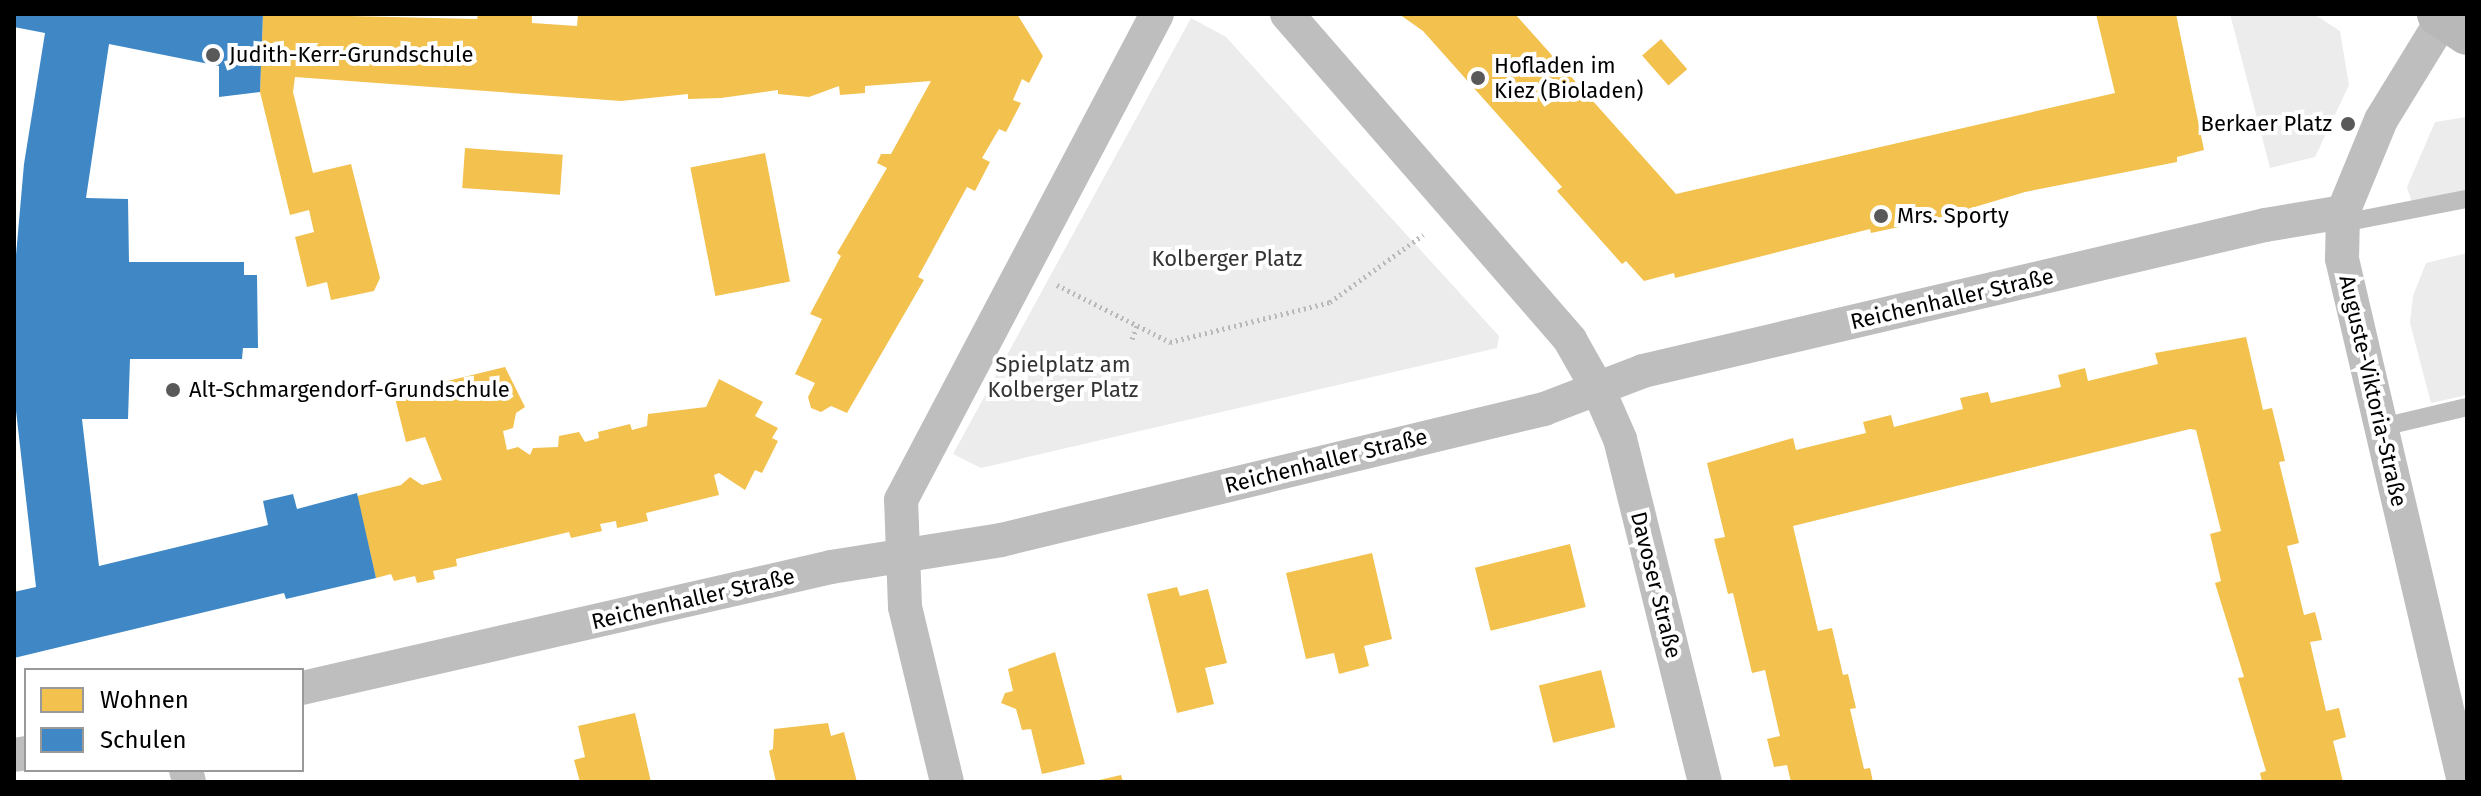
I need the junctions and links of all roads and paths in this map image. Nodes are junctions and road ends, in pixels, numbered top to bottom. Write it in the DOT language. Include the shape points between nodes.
graph roads {
  1 [pos="1157,14"];
  2 [pos="1287,14"];
  3 [pos="2449,20"];
  4 [pos="2467,199"];
  5 [pos="2343,218"];
  6 [pos="1423,235"];
  7 [pos="1052,283"];
  8 [pos="1137,326"];
  9 [pos="1132,339"];
  10 [pos="1599,391"];
  11 [pos="2467,407"];
  12 [pos="2382,427"];
  13 [pos="904,557"];
  14 [pos="304,688"];
  15 [pos="947,782"];
  16 [pos="1705,782"];
  17 [pos="2464,782"];
  1 -- 13 [label="street" via="901,500"];
  2 -- 10 [label="street" via="1570,340"];
  3 -- 5 [label="street, Auguste-Viktoria-Straße" via="2381,120"];
  4 -- 5 [label="lane"];
  5 -- 10 [label="street, Reichenhaller Straße" via="2265,225 1643,371"];
  5 -- 12 [label="street, Auguste-Viktoria-Straße" via="2342,259"];
  6 -- 8 [label="path" via="1330,302 1170,342"];
  7 -- 8 [label="path"];
  8 -- 9 [label="path"];
  10 -- 13 [label="street, Reichenhaller Straße" via="1544,409 1060,526"];
  10 -- 16 [label="street, Davoser Straße" via="1620,439"];
  11 -- 12 [label="lane"];
  12 -- 17 [label="street, Auguste-Viktoria-Straße"];
  13 -- 14 [label="street, Reichenhaller Straße" via="831,567"];
  13 -- 15 [label="street" via="905,607"];
}
